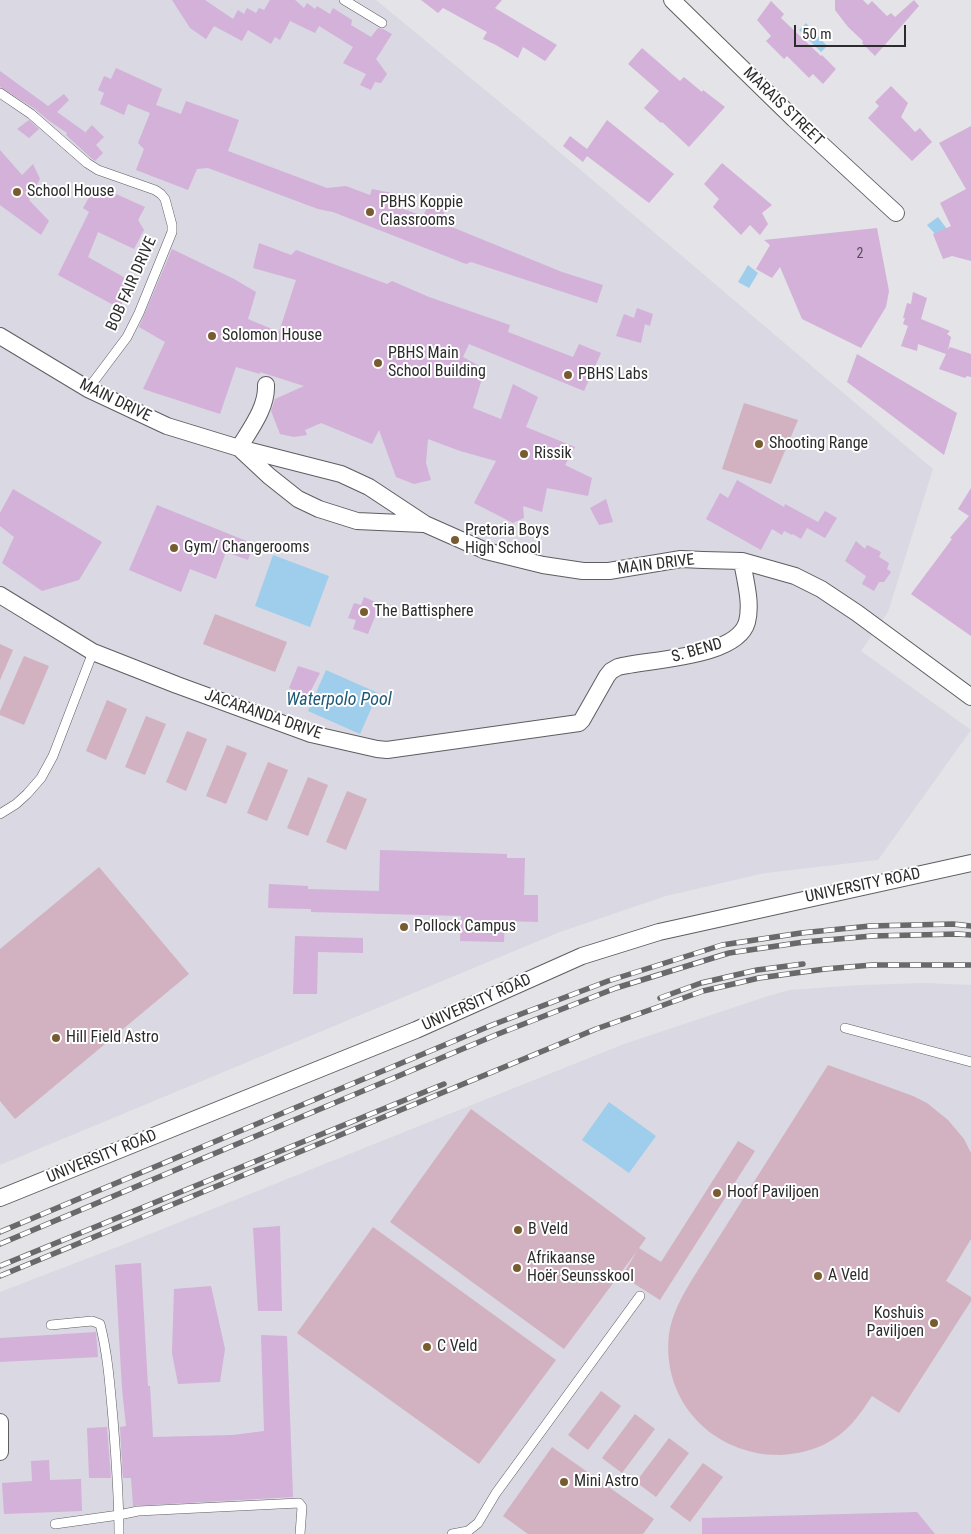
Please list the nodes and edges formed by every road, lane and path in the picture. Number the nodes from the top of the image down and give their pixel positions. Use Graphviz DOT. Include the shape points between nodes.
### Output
graph roads {
  1 [pos="344,0"];
  2 [pos="672,0"];
  3 [pos="382,23"];
  4 [pos="0,93"];
  5 [pos="896,213"];
  6 [pos="0,336"];
  7 [pos="266,385"];
  8 [pos="88,389"];
  9 [pos="239,448"];
  10 [pos="425,524"];
  11 [pos="742,561"];
  12 [pos="0,595"];
  13 [pos="93,652"];
  14 [pos="971,697"];
  15 [pos="594,700"];
  16 [pos="0,814"];
  17 [pos="971,863"];
  18 [pos="845,1028"];
  19 [pos="971,1062"];
  20 [pos="0,1198"];
  21 [pos="640,1296"];
  22 [pos="51,1325"];
  23 [pos="0,1422"];
  24 [pos="0,1452"];
  25 [pos="119,1516"];
  26 [pos="54,1524"];
  27 [pos="470,1532"];
  28 [pos="119,1534"];
  29 [pos="300,1534"];
  30 [pos="452,1534"];
  1 -- 3 [label="lane"];
  2 -- 5 [label="street, MARAIS STREET"];
  4 -- 8 [label="lane, BOB FAIR DRIVE" via="31,114 87,163 155,190 165,199 172,232 127,337"];
  6 -- 8 [label="street, MAIN DRIVE"];
  7 -- 9 [label="street" via="263,406"];
  8 -- 9 [label="street, MAIN DRIVE" via="167,426"];
  9 -- 10 [label="street, MAIN DRIVE" via="341,474 370,487"];
  9 -- 10 [label="street, MAIN DRIVE" via="298,499 319,509 357,521"];
  10 -- 11 [label="street, MAIN DRIVE" via="486,551 543,566 583,571 609,571 681,559"];
  11 -- 14 [label="street, MAIN DRIVE" via="795,576 821,589"];
  11 -- 15 [label="street, S. BEND" via="749,609 747,622 739,636 722,646 678,658 618,667 607,676"];
  12 -- 13 [label="street, JACARANDA DRIVE"];
  13 -- 15 [label="street, JACARANDA DRIVE" via="311,734 383,750 575,725 582,720"];
  13 -- 16 [label="lane" via="53,756 41,778 16,804"];
  17 -- 20 [label="street, UNIVERSITY ROAD" via="668,930 582,956 416,1030"];
  18 -- 19 [label="lane"];
  21 -- 27 [label="lane"];
  22 -- 25 [label="lane" via="92,1320 100,1324 111,1401"];
  23 -- 24 [label="street"];
  25 -- 26 [label="lane"];
  25 -- 28 [label="lane"];
  25 -- 29 [label="lane" via="138,1512 299,1502 302,1507"];
  27 -- 30 [label="lane"];
}
